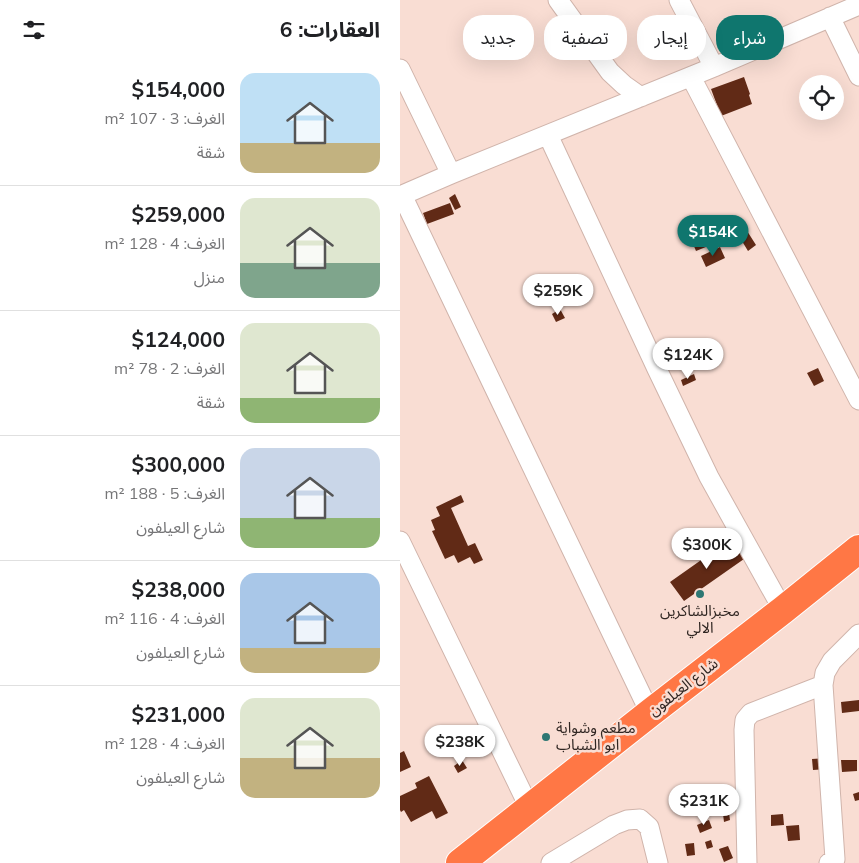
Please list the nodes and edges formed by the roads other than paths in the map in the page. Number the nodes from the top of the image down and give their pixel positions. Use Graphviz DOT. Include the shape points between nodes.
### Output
graph roads {
  1 [pos="558,0"];
  2 [pos="679,0"];
  3 [pos="859,5"];
  4 [pos="830,17"];
  5 [pos="714,67"];
  6 [pos="400,69"];
  7 [pos="859,76"];
  8 [pos="691,77"];
  9 [pos="641,97"];
  10 [pos="548,135"];
  11 [pos="451,174"];
  12 [pos="401,195"];
  13 [pos="859,400"];
  14 [pos="400,541"];
  15 [pos="859,548"];
  16 [pos="783,610"];
  17 [pos="859,634"];
  18 [pos="823,685"];
  19 [pos="650,713"];
  20 [pos="530,809"];
  21 [pos="834,862"];
  22 [pos="460,863"];
  23 [pos="551,863"];
  24 [pos="658,863"];
  25 [pos="747,863"];
  1 -- 9 [label="street" via="610,72"];
  2 -- 5 [label="street"];
  3 -- 4 [label="street"];
  4 -- 5 [label="street"];
  4 -- 7 [label="street"];
  5 -- 8 [label="street"];
  6 -- 11 [label="street"];
  8 -- 9 [label="street"];
  8 -- 13 [label="street"];
  9 -- 10 [label="street"];
  10 -- 11 [label="street"];
  10 -- 16 [label="street" via="705,469"];
  11 -- 12 [label="street"];
  12 -- 19 [label="street"];
  14 -- 20 [label="street"];
  15 -- 16 [label="highway, شارع العيلفون"];
  16 -- 19 [label="highway, شارع العيلفون"];
  17 -- 18 [label="street" via="832,661"];
  18 -- 21 [label="street"];
  18 -- 25 [label="street" via="752,713 745,720"];
  19 -- 20 [label="highway, شارع العيلفون"];
  20 -- 22 [label="highway, شارع العيلفون"];
  23 -- 24 [label="street" via="614,825 640,819 649,826"];
}
